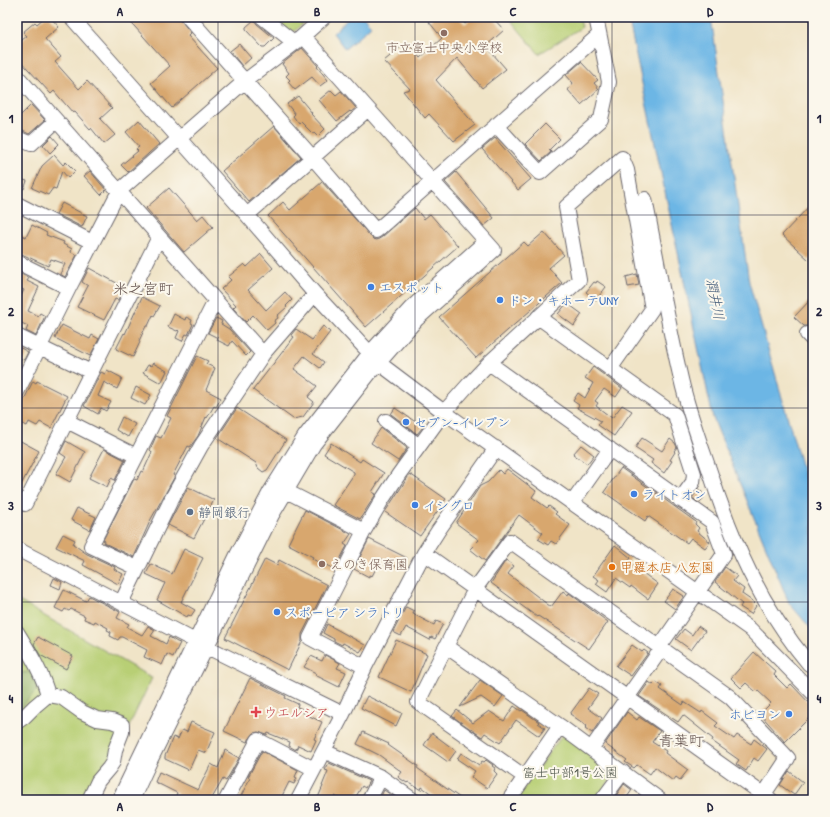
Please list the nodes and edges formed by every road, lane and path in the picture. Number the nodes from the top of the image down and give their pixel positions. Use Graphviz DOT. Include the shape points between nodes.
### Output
graph roads {
  1 [pos="71,17"];
  2 [pos="188,17"];
  3 [pos="262,17"];
  4 [pos="324,17"];
  5 [pos="596,17"];
  6 [pos="599,35"];
  7 [pos="299,39"];
  8 [pos="17,76"];
  9 [pos="245,81"];
  10 [pos="368,109"];
  11 [pos="56,121"];
  12 [pos="496,125"];
  13 [pos="17,138"];
  14 [pos="179,138"];
  15 [pos="313,158"];
  16 [pos="433,181"];
  17 [pos="119,191"];
  18 [pos="644,198"];
  19 [pos="17,204"];
  20 [pos="247,215"];
  21 [pos="159,237"];
  22 [pos="92,242"];
  23 [pos="17,262"];
  24 [pos="68,288"];
  25 [pos="315,294"];
  26 [pos="214,301"];
  27 [pos="538,317"];
  28 [pos="17,336"];
  29 [pos="40,347"];
  30 [pos="263,354"];
  31 [pos="374,358"];
  32 [pos="488,363"];
  33 [pos="610,368"];
  34 [pos="91,372"];
  35 [pos="17,392"];
  36 [pos="444,412"];
  37 [pos="67,421"];
  38 [pos="386,421"];
  39 [pos="419,446"];
  40 [pos="496,448"];
  41 [pos="610,449"];
  42 [pos="136,456"];
  43 [pos="286,491"];
  44 [pos="17,500"];
  45 [pos="680,500"];
  46 [pos="572,503"];
  47 [pos="364,531"];
  48 [pos="17,549"];
  49 [pos="424,553"];
  50 [pos="137,568"];
  51 [pos="475,590"];
  52 [pos="699,592"];
  53 [pos="121,602"];
  54 [pos="17,632"];
  55 [pos="201,644"];
  56 [pos="447,647"];
  57 [pos="661,647"];
  58 [pos="809,664"];
  59 [pos="365,667"];
  60 [pos="813,693"];
  61 [pos="48,695"];
  62 [pos="628,697"];
  63 [pos="343,714"];
  64 [pos="17,722"];
  65 [pos="560,726"];
  66 [pos="591,749"];
  67 [pos="324,751"];
  68 [pos="314,769"];
  69 [pos="623,772"];
  70 [pos="380,777"];
  71 [pos="525,777"];
  72 [pos="765,798"];
  73 [pos="89,800"];
  74 [pos="119,800"];
  75 [pos="132,800"];
  76 [pos="226,800"];
  77 [pos="298,800"];
  78 [pos="369,800"];
  79 [pos="413,800"];
  80 [pos="509,800"];
  81 [pos="602,800"];
  82 [pos="660,800"];
  1 -- 14 [label="street"];
  2 -- 9 [label="street"];
  3 -- 7 [label="street"];
  4 -- 7 [label="street"];
  5 -- 6 [label="street"];
  6 -- 12 [label="street"];
  6 -- 12 [label="street" via="609,82 601,119 540,173"];
  7 -- 9 [label="street"];
  7 -- 10 [label="street"];
  8 -- 11 [label="street"];
  9 -- 14 [label="street"];
  9 -- 15 [label="street"];
  10 -- 15 [label="street"];
  10 -- 16 [label="street"];
  11 -- 13 [label="street" via="31,144"];
  11 -- 17 [label="street"];
  12 -- 16 [label="street"];
  14 -- 17 [label="street"];
  14 -- 20 [label="street"];
  15 -- 16 [label="street" via="376,231"];
  15 -- 20 [label="street"];
  16 -- 31 [label="street" via="490,245 411,308"];
  17 -- 21 [label="street"];
  17 -- 22 [label="street"];
  18 -- 58 [label="street" via="681,380 723,514 748,571 770,611"];
  19 -- 22 [label="street"];
  20 -- 25 [label="street"];
  21 -- 26 [label="street"];
  21 -- 34 [label="street"];
  22 -- 24 [label="street"];
  23 -- 24 [label="street"];
  24 -- 29 [label="street"];
  25 -- 30 [label="street"];
  25 -- 31 [label="street"];
  26 -- 30 [label="street"];
  26 -- 42 [label="street"];
  27 -- 32 [label="street"];
  27 -- 33 [label="street"];
  27 -- 33 [label="street" via="580,280 566,207 622,158 652,309"];
  28 -- 29 [label="street"];
  29 -- 34 [label="street"];
  29 -- 35 [label="street"];
  30 -- 50 [label="street" via="201,446"];
  31 -- 36 [label="street"];
  31 -- 43 [label="street" via="369,374 314,444"];
  31 -- 55 [label="street" via="305,436 278,480 237,555"];
  32 -- 36 [label="street"];
  32 -- 41 [label="street"];
  33 -- 45 [label="street" via="675,415 694,474 693,482"];
  34 -- 37 [label="street"];
  36 -- 39 [label="street"];
  36 -- 40 [label="street"];
  37 -- 42 [label="street"];
  37 -- 44 [label="street" via="25,504"];
  38 -- 39 [label="street"];
  39 -- 47 [label="street" via="386,493"];
  40 -- 46 [label="street"];
  40 -- 49 [label="street"];
  41 -- 45 [label="street"];
  41 -- 46 [label="street"];
  42 -- 50 [label="street" via="91,546"];
  43 -- 47 [label="street"];
  43 -- 55 [label="street"];
  45 -- 52 [label="street" via="712,522 724,554"];
  46 -- 52 [label="street"];
  47 -- 59 [label="street" via="310,638"];
  48 -- 53 [label="street"];
  49 -- 51 [label="street"];
  49 -- 59 [label="street"];
  50 -- 53 [label="street"];
  51 -- 56 [label="street"];
  51 -- 57 [label="street" via="510,541"];
  51 -- 62 [label="street"];
  52 -- 57 [label="street"];
  52 -- 60 [label="street" via="750,629"];
  53 -- 55 [label="street"];
  54 -- 61 [label="street" via="44,681"];
  55 -- 63 [label="street"];
  55 -- 74 [label="street"];
  55 -- 75 [label="street"];
  56 -- 65 [label="street"];
  56 -- 71 [label="street" via="418,702"];
  57 -- 62 [label="street"];
  57 -- 72 [label="street" via="730,697 788,758"];
  59 -- 63 [label="street"];
  61 -- 64 [label="street"];
  61 -- 73 [label="street" via="61,697 97,719 122,725 113,762 98,781"];
  62 -- 66 [label="street"];
  62 -- 72 [label="street"];
  63 -- 67 [label="street"];
  65 -- 66 [label="street"];
  65 -- 71 [label="street"];
  66 -- 69 [label="street"];
  67 -- 68 [label="street"];
  67 -- 70 [label="street"];
  68 -- 76 [label="street" via="258,740"];
  68 -- 77 [label="street"];
  69 -- 81 [label="street"];
  69 -- 82 [label="street"];
  70 -- 78 [label="street"];
  70 -- 79 [label="street"];
  71 -- 80 [label="street"];
}
